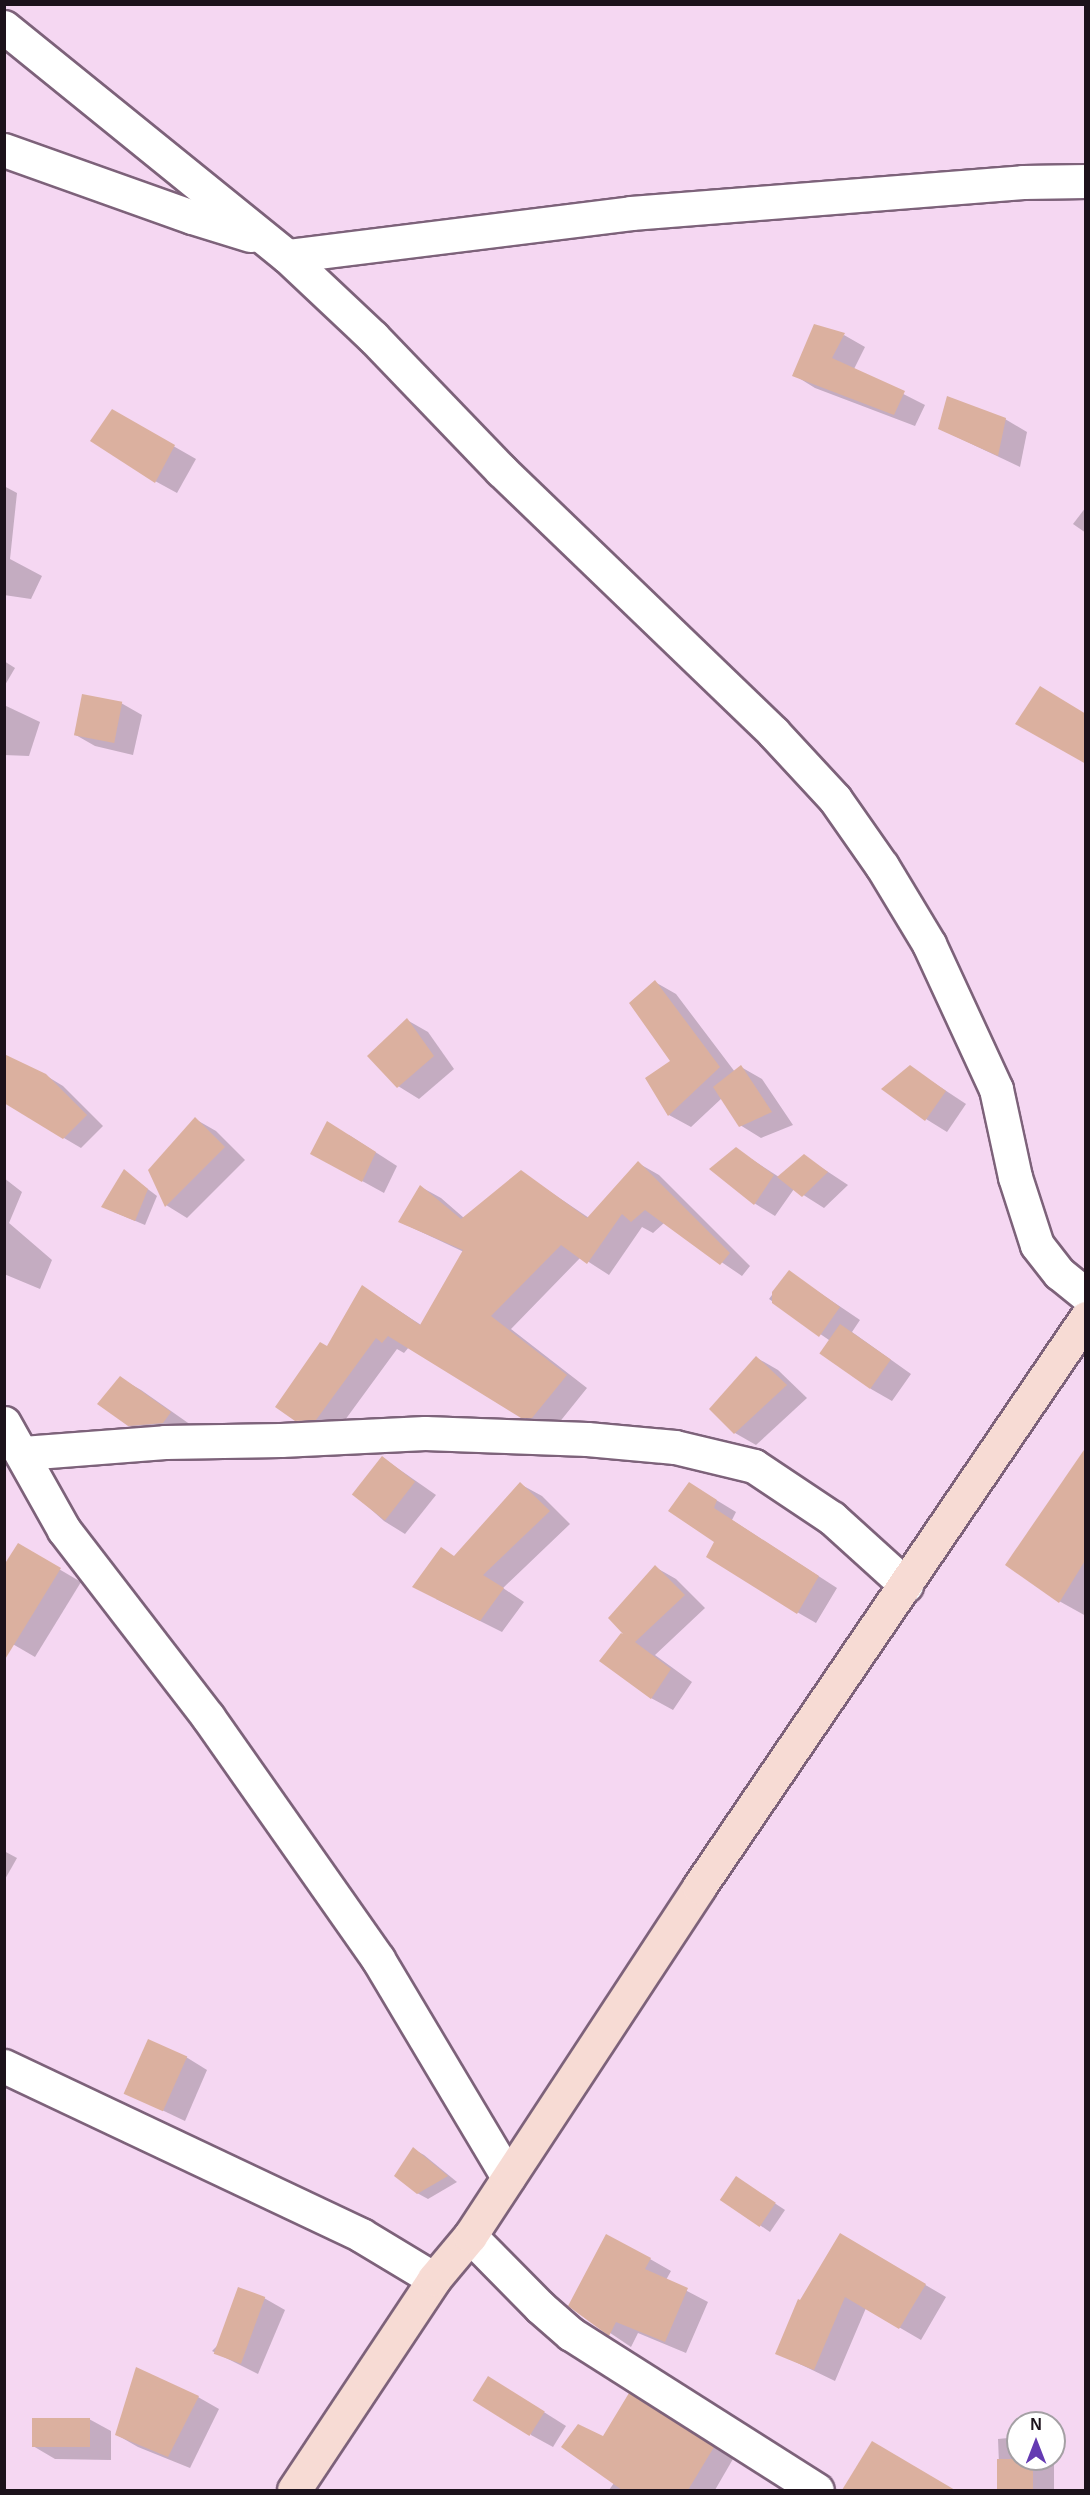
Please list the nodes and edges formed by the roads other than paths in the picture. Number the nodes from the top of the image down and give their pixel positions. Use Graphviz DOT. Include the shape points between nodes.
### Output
graph roads {
  1 [pos="4,27"];
  2 [pos="4,150"];
  3 [pos="1086,182"];
  4 [pos="275,247"];
  5 [pos="1086,1295"];
  6 [pos="1086,1318"];
  7 [pos="4,1423"];
  8 [pos="23,1453"];
  9 [pos="906,1585"];
  10 [pos="4,2066"];
  11 [pos="508,2177"];
  12 [pos="470,2236"];
  13 [pos="434,2279"];
  14 [pos="294,2490"];
  15 [pos="817,2490"];
  1 -- 4 [label="street"];
  2 -- 4 [label="street"];
  3 -- 4 [label="street" via="1023,182 631,213"];
  4 -- 5 [label="street" via="373,337 501,470 773,732 835,799 929,944 996,1089 1015,1177 1037,1245 1059,1273"];
  6 -- 9 [label="main road"];
  7 -- 8 [label="street"];
  8 -- 9 [label="street" via="165,1442 425,1433 587,1439 675,1447 753,1466 832,1518"];
  8 -- 11 [label="street" via="64,1530 208,1717 378,1959"];
  9 -- 11 [label="main road" via="699,1887"];
  10 -- 13 [label="street" via="361,2235"];
  11 -- 12 [label="main road"];
  12 -- 13 [label="main road"];
  12 -- 15 [label="street" via="571,2334"];
  13 -- 14 [label="main road"];
}
